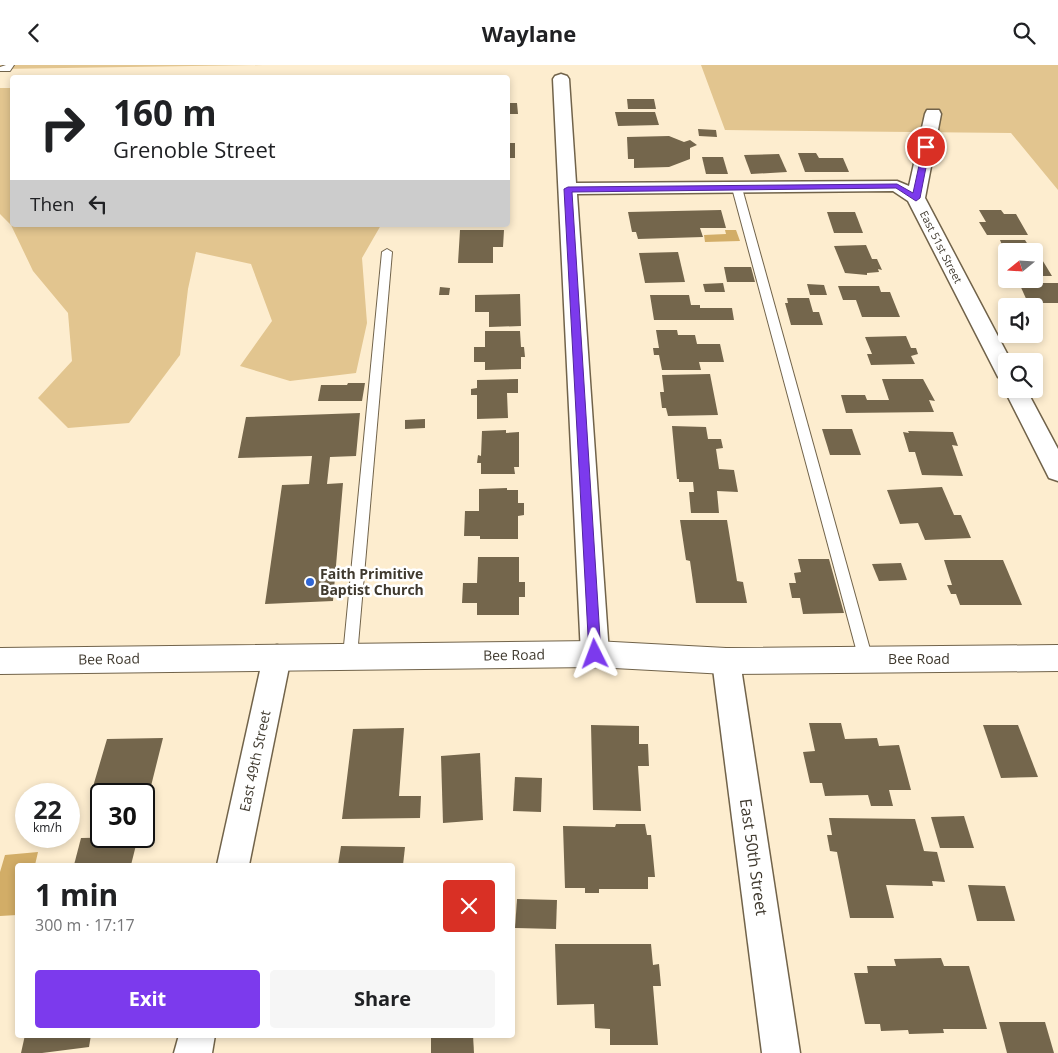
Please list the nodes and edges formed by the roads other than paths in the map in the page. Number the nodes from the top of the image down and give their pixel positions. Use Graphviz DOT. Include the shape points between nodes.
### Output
graph roads {
  1 [pos="10,65"];
  2 [pos="0,69"];
  3 [pos="561,79"];
  4 [pos="934,114"];
  5 [pos="737,187"];
  6 [pos="568,189"];
  7 [pos="916,198"];
  8 [pos="387,252"];
  9 [pos="998,357"];
  10 [pos="1020,398"];
  11 [pos="1058,471"];
  12 [pos="595,654"];
  13 [pos="350,656"];
  14 [pos="277,657"];
  15 [pos="1058,658"];
  16 [pos="866,660"];
  17 [pos="0,661"];
  18 [pos="726,661"];
  19 [pos="233,863"];
  20 [pos="196,1038"];
  21 [pos="193,1053"];
  22 [pos="781,1053"];
  1 -- 2 [label="lane" via="7,69"];
  3 -- 6 [label="street"];
  4 -- 7 [label="street, East 51st Street"];
  5 -- 6 [label="street"];
  5 -- 7 [label="street" via="897,186"];
  5 -- 16 [label="lane"];
  6 -- 12 [label="street"];
  7 -- 9 [label="street, East 51st Street"];
  8 -- 13 [label="lane"];
  10 -- 11 [label="street"];
  12 -- 13 [label="main road, Bee Road"];
  12 -- 18 [label="main road, Bee Road"];
  13 -- 14 [label="main road, Bee Road"];
  14 -- 17 [label="main road, Bee Road"];
  14 -- 19 [label="street, East 49th Street"];
  15 -- 16 [label="main road, Bee Road"];
  16 -- 18 [label="main road, Bee Road"];
  18 -- 22 [label="street, East 50th Street"];
  20 -- 21 [label="street"];
}
